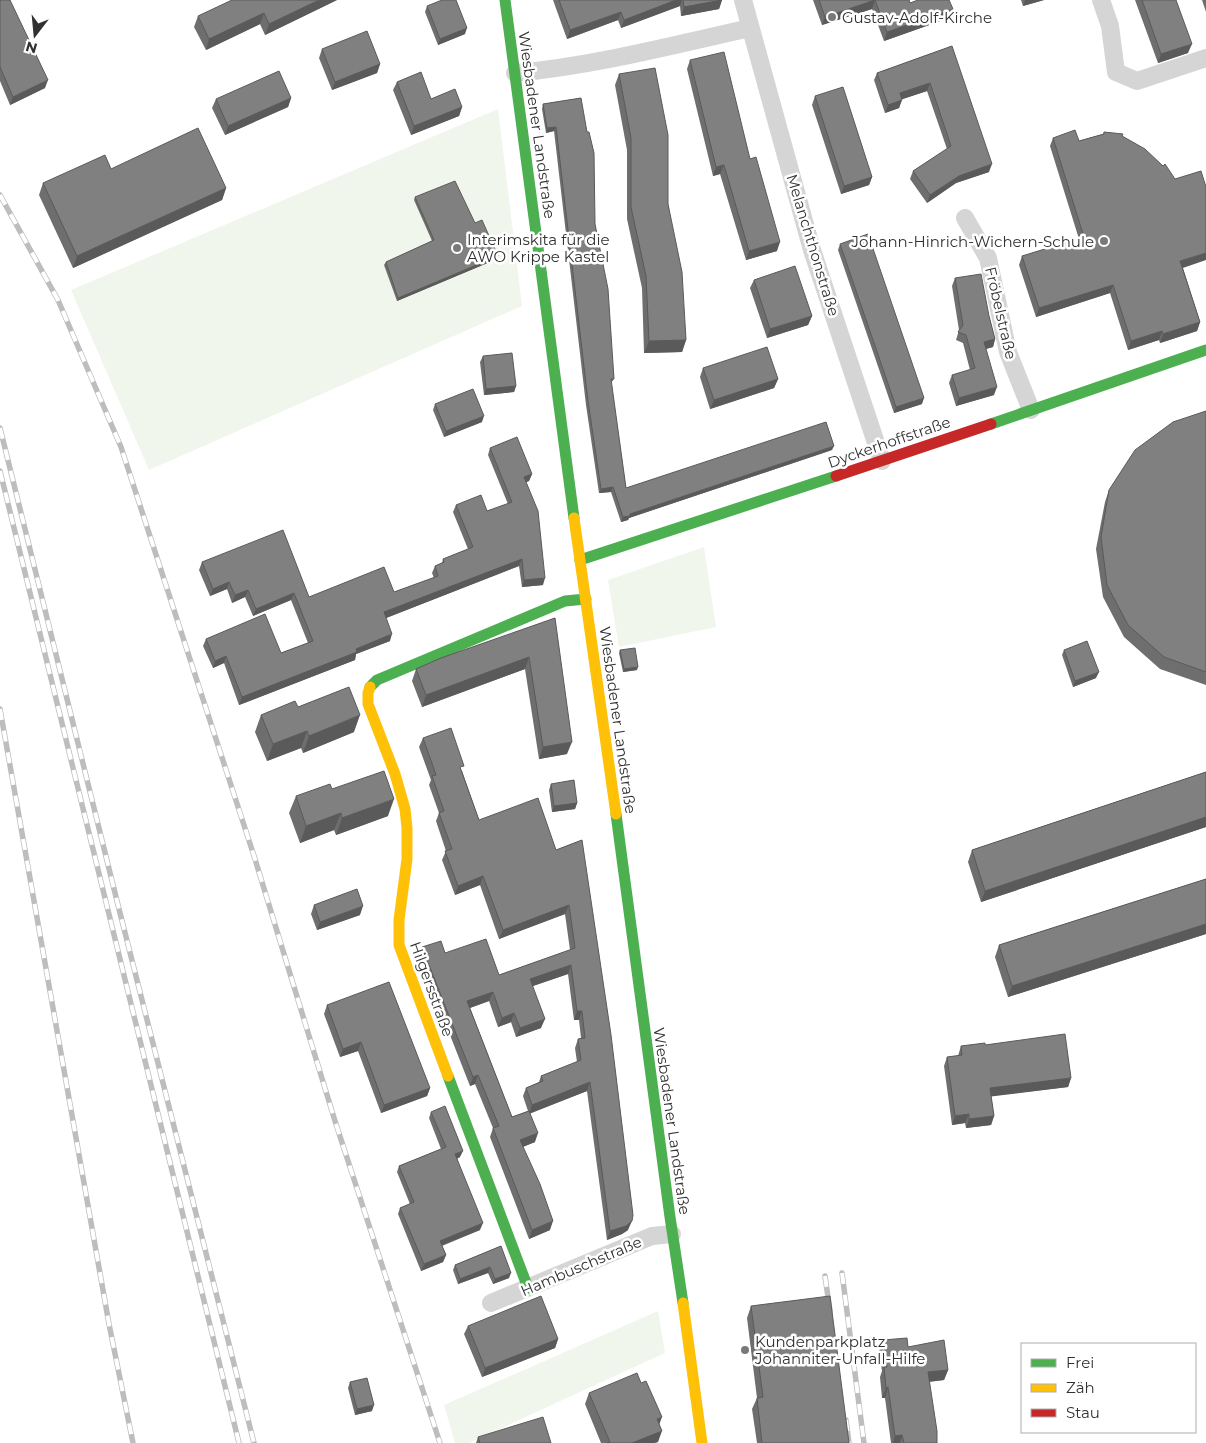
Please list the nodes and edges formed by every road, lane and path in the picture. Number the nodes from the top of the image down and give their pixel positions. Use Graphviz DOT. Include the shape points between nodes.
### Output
graph roads {
  1 [pos="505,0"];
  2 [pos="743,0"];
  3 [pos="1101,0"];
  4 [pos="750,28"];
  5 [pos="1206,58"];
  6 [pos="515,73"];
  7 [pos="965,218"];
  8 [pos="1206,350"];
  9 [pos="1031,410"];
  10 [pos="882,461"];
  11 [pos="580,560"];
  12 [pos="586,598"];
  13 [pos="672,1234"];
  14 [pos="528,1288"];
  15 [pos="492,1303"];
  16 [pos="702,1443"];
  1 -- 6 [label="street, Wiesbadener Landstraße"];
  2 -- 4 [label="street, Melanchthonstraße"];
  3 -- 5 [label="street" via="1110,26 1116,72 1137,81"];
  4 -- 6 [label="street" via="625,55"];
  4 -- 10 [label="street, Melanchthonstraße" via="812,250"];
  6 -- 11 [label="street, Wiesbadener Landstraße"];
  7 -- 9 [label="street, Fröbelstraße" via="988,258 1008,352"];
  8 -- 9 [label="street, Dyckerhoffstraße"];
  9 -- 10 [label="street, Dyckerhoffstraße"];
  10 -- 11 [label="street, Dyckerhoffstraße"];
  11 -- 12 [label="street, Wiesbadener Landstraße"];
  12 -- 13 [label="street, Wiesbadener Landstraße"];
  12 -- 14 [label="street, Hilgersstraße" via="564,601 377,680 367,692 368,704 395,775 408,831 399,945"];
  13 -- 14 [label="street, Hambuschstraße" via="652,1236"];
  13 -- 16 [label="street, Wiesbadener Landstraße"];
  14 -- 15 [label="street, Hambuschstraße"];
}
